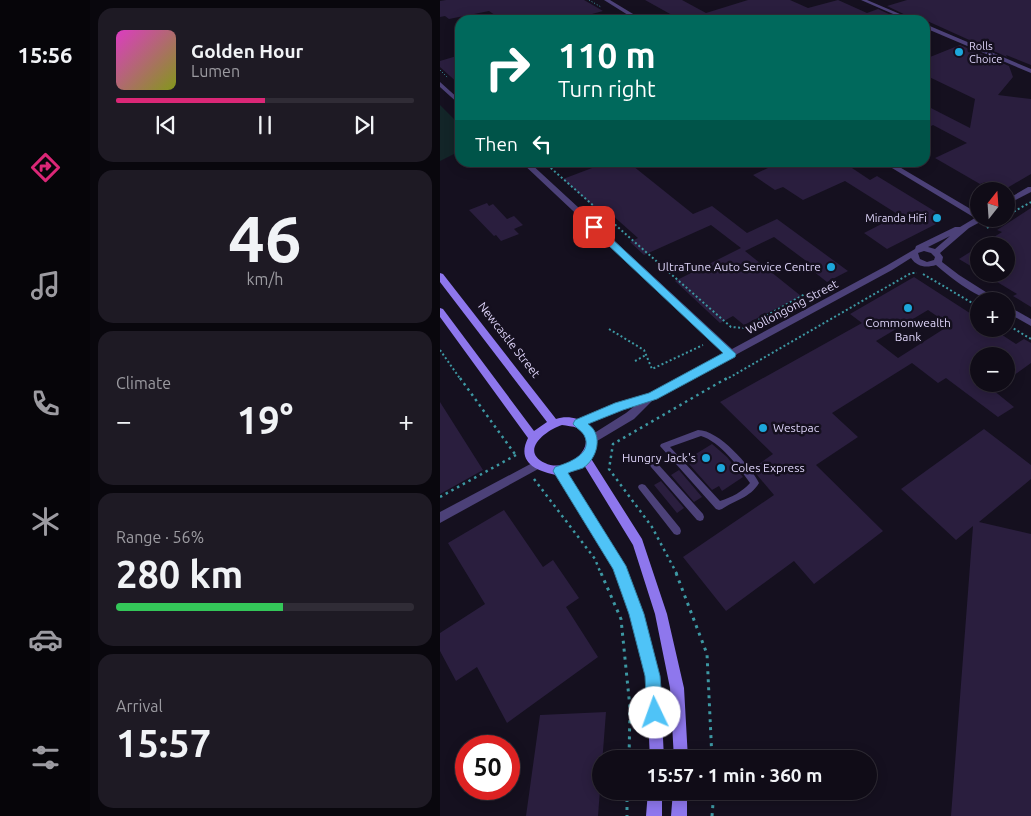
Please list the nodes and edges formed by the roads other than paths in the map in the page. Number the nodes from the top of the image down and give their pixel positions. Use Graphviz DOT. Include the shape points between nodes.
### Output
graph roads {
  1 [pos="606,0"];
  2 [pos="863,0"];
  3 [pos="632,15"];
  4 [pos="899,15"];
  5 [pos="930,28"];
  6 [pos="1031,71"];
  7 [pos="440,84"];
  8 [pos="455,98"];
  9 [pos="529,167"];
  10 [pos="894,167"];
  11 [pos="1031,189"];
  12 [pos="1015,198"];
  13 [pos="970,213"];
  14 [pos="970,224"];
  15 [pos="966,226"];
  16 [pos="915,251"];
  17 [pos="936,252"];
  18 [pos="918,262"];
  19 [pos="933,263"];
  20 [pos="890,268"];
  21 [pos="440,276"];
  22 [pos="981,292"];
  23 [pos="440,310"];
  24 [pos="1015,313"];
  25 [pos="1031,323"];
  26 [pos="731,354"];
  27 [pos="653,396"];
  28 [pos="554,423"];
  29 [pos="579,424"];
  30 [pos="533,438"];
  31 [pos="592,440"];
  32 [pos="585,458"];
  33 [pos="654,465"];
  34 [pos="531,467"];
  35 [pos="560,471"];
  36 [pos="642,487"];
  37 [pos="720,505"];
  38 [pos="440,518"];
  39 [pos="700,518"];
  40 [pos="677,531"];
  41 [pos="657,750"];
  42 [pos="680,750"];
  43 [pos="655,800"];
  44 [pos="680,800"];
  45 [pos="654,816"];
  46 [pos="679,816"];
  1 -- 3 [label="street"];
  2 -- 4 [label="street"];
  5 -- 6 [label="street"];
  7 -- 8 [label="street"];
  9 -- 26 [label="street"];
  10 -- 13 [label="street"];
  11 -- 12 [label="street"];
  14 -- 15 [label="street, Wollongong Street"];
  15 -- 16 [label="street, Wollongong Street"];
  15 -- 17 [label="street, Wollongong Street"];
  16 -- 17 [label="street" via="928,249"];
  16 -- 18 [label="street" via="914,258"];
  16 -- 20 [label="street, Wollongong Street"];
  17 -- 19 [label="street" via="939,257"];
  18 -- 19 [label="street"];
  18 -- 20 [label="street, Wollongong Street"];
  19 -- 22 [label="street"];
  20 -- 26 [label="street, Wollongong Street"];
  21 -- 28 [label="main road, Newcastle Street"];
  23 -- 30 [label="main road"];
  24 -- 25 [label="street"];
  26 -- 27 [label="street, Wollongong Street"];
  27 -- 29 [label="street, Wollongong Street" via="619,406"];
  27 -- 31 [label="street, Wollongong Street" via="630,416"];
  28 -- 29 [label="main road" via="571,421"];
  28 -- 30 [label="main road" via="541,428"];
  29 -- 31 [label="main road" via="588,430"];
  30 -- 34 [label="main road" via="529,447"];
  31 -- 32 [label="main road"];
  32 -- 35 [label="main road"];
  32 -- 42 [label="main road" via="638,543 661,614 677,688"];
  33 -- 39 [label="lane"];
  34 -- 35 [label="main road"];
  34 -- 38 [label="street"];
  35 -- 41 [label="main road" via="619,566 636,614 653,676"];
  36 -- 40 [label="lane"];
  37 -- 37 [label="lane" via="734,500 755,483 716,439 706,434 695,434 664,446"];
  43 -- 45 [label="main road"];
  44 -- 46 [label="main road"];
}
